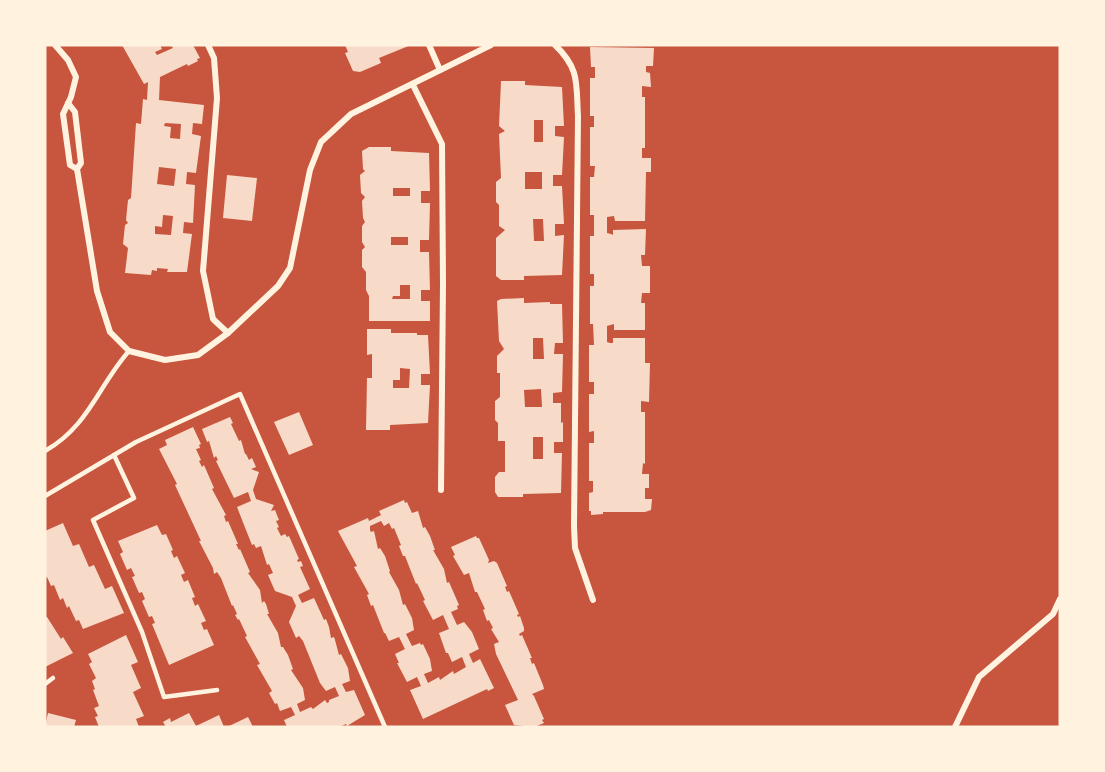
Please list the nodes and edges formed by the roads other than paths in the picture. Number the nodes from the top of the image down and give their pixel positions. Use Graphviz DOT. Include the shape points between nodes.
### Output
graph roads {
  1 [pos="55,45"];
  2 [pos="208,45"];
  3 [pos="429,45"];
  4 [pos="491,45"];
  5 [pos="555,45"];
  6 [pos="440,70"];
  7 [pos="413,85"];
  8 [pos="68,103"];
  9 [pos="77,170"];
  10 [pos="228,333"];
  11 [pos="129,351"];
  12 [pos="45,451"];
  13 [pos="114,455"];
  14 [pos="441,490"];
  15 [pos="45,496"];
  16 [pos="1060,599"];
  17 [pos="593,600"];
  18 [pos="54,678"];
  19 [pos="45,684"];
  20 [pos="217,690"];
  21 [pos="385,727"];
  22 [pos="954,727"];
  1 -- 8 [label="street" via="76,77"];
  2 -- 10 [label="street" via="214,58 217,98 203,271 213,319"];
  3 -- 6 [label="street"];
  4 -- 6 [label="street"];
  5 -- 17 [label="street" via="568,58 575,73 578,116 574,526 575,548"];
  6 -- 7 [label="street"];
  7 -- 10 [label="street" via="351,114 321,142 310,170 290,268 278,286"];
  7 -- 14 [label="street" via="442,144"];
  8 -- 9 [label="street" via="75,112 81,163"];
  8 -- 9 [label="street" via="63,114 70,165"];
  9 -- 11 [label="street" via="97,291 110,332"];
  10 -- 11 [label="street" via="198,355 165,360"];
  11 -- 12 [label="lane" via="75,428"];
  13 -- 15 [label="lane"];
  13 -- 20 [label="lane" via="134,498 93,520 142,632 164,697"];
  13 -- 21 [label="lane" via="240,394"];
  16 -- 22 [label="street" via="1053,614 979,677"];
  18 -- 19 [label="lane"];
}
